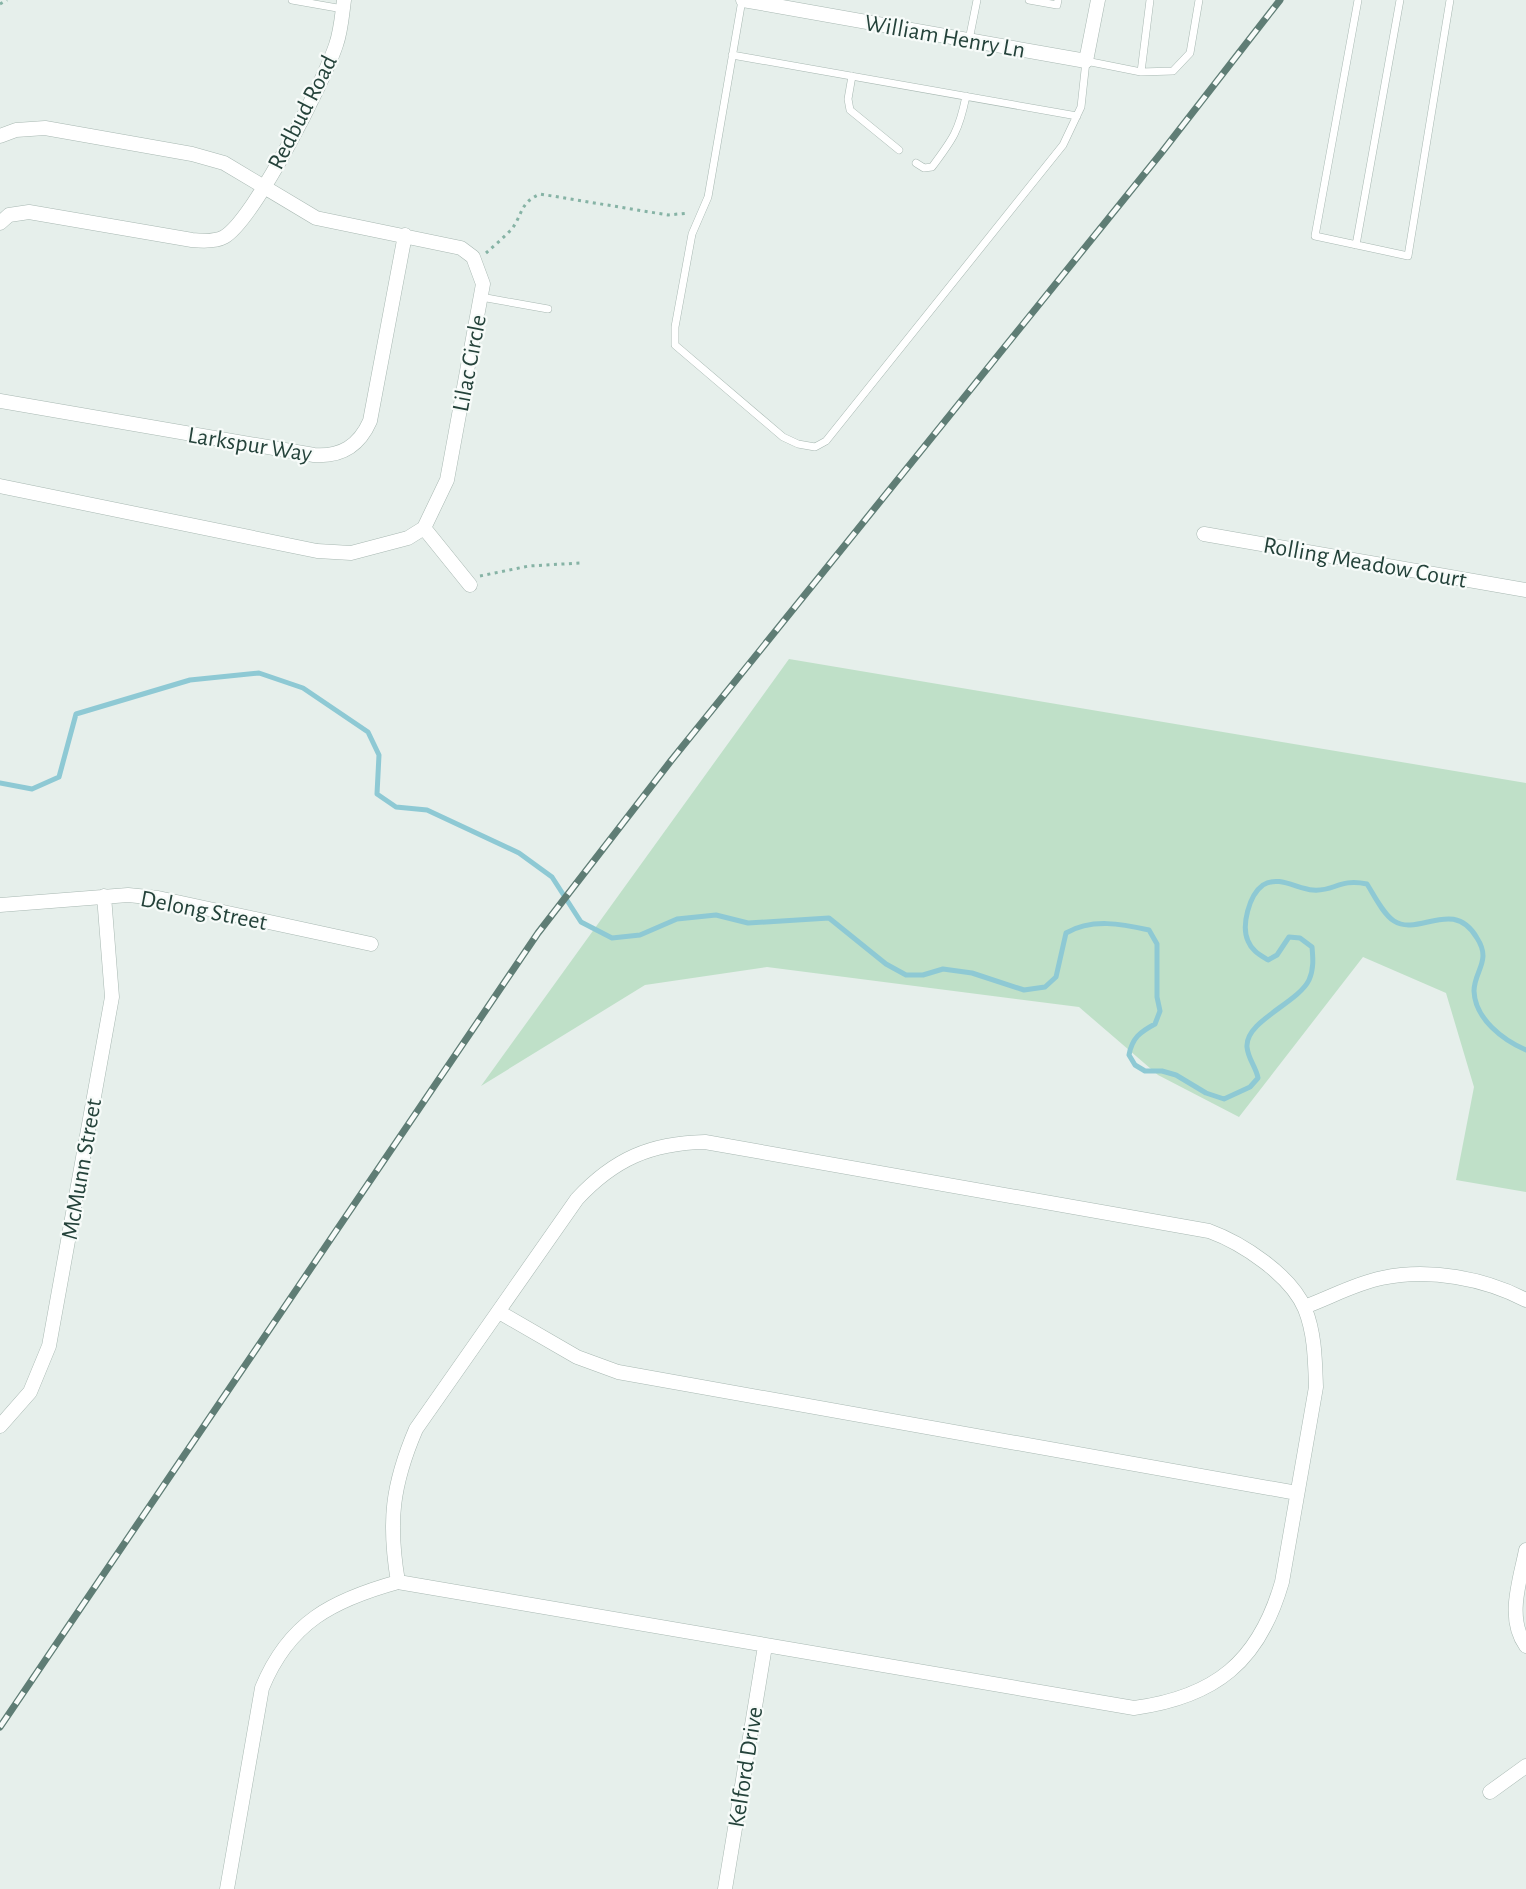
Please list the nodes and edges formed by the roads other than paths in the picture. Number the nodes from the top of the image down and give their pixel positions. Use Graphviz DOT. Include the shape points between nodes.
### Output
graph roads {
  1 [pos="292,0"];
  2 [pos="742,0"];
  3 [pos="977,0"];
  4 [pos="1029,0"];
  5 [pos="1058,0"];
  6 [pos="1098,0"];
  7 [pos="1150,0"];
  8 [pos="1199,0"];
  9 [pos="1358,0"];
  10 [pos="1400,0"];
  11 [pos="1450,0"];
  12 [pos="344,5"];
  13 [pos="969,40"];
  14 [pos="732,55"];
  15 [pos="1086,61"];
  16 [pos="1141,72"];
  17 [pos="852,76"];
  18 [pos="966,96"];
  19 [pos="1077,116"];
  20 [pos="0,136"];
  21 [pos="899,150"];
  22 [pos="916,163"];
  23 [pos="262,187"];
  24 [pos="0,222"];
  25 [pos="405,235"];
  26 [pos="1356,245"];
  27 [pos="481,297"];
  28 [pos="548,309"];
  29 [pos="0,401"];
  30 [pos="0,486"];
  31 [pos="424,528"];
  32 [pos="1204,534"];
  33 [pos="468,582"];
  34 [pos="1526,590"];
  35 [pos="104,896"];
  36 [pos="0,905"];
  37 [pos="371,945"];
  38 [pos="1526,1300"];
  39 [pos="1304,1307"];
  40 [pos="500,1312"];
  41 [pos="0,1426"];
  42 [pos="1297,1493"];
  43 [pos="1526,1550"];
  44 [pos="398,1582"];
  45 [pos="765,1646"];
  46 [pos="1526,1646"];
  47 [pos="1526,1766"];
  48 [pos="1490,1792"];
  49 [pos="227,1889"];
  50 [pos="725,1889"];
  1 -- 12 [label="lane"];
  2 -- 13 [label="street, William Henry Ln"];
  2 -- 14 [label="lane"];
  3 -- 13 [label="lane"];
  4 -- 5 [label="lane" via="1057,5"];
  6 -- 15 [label="street"];
  7 -- 16 [label="lane"];
  8 -- 16 [label="lane" via="1190,53 1181,66 1173,71"];
  9 -- 26 [label="lane" via="1315,236"];
  10 -- 26 [label="lane"];
  11 -- 26 [label="lane" via="1408,256"];
  12 -- 23 [label="street, Redbud Road" via="338,42 320,87"];
  13 -- 15 [label="street, William Henry Ln"];
  14 -- 17 [label="lane"];
  14 -- 19 [label="lane" via="708,197 692,234 675,345 783,437 798,444 815,447 826,441 1063,145"];
  15 -- 16 [label="lane"];
  15 -- 19 [label="lane"];
  17 -- 18 [label="lane"];
  17 -- 21 [label="lane" via="850,110"];
  18 -- 19 [label="lane"];
  18 -- 22 [label="lane" via="955,137 932,167"];
  20 -- 23 [label="street" via="16,130 45,128 192,154 224,163"];
  23 -- 24 [label="street" via="249,211 224,237 207,241 28,212 9,215"];
  23 -- 25 [label="street" via="316,218"];
  25 -- 27 [label="street, Lilac Circle" via="461,248 475,261 483,284"];
  25 -- 29 [label="street, Larkspur Way" via="369,421 364,435 341,453 314,455"];
  27 -- 28 [label="lane"];
  27 -- 31 [label="street, Lilac Circle" via="447,480"];
  30 -- 31 [label="street" via="351,554 408,538"];
  31 -- 33 [label="street"];
  32 -- 34 [label="street, Rolling Meadow Court"];
  35 -- 36 [label="street, Delong Street"];
  35 -- 37 [label="street, Delong Street" via="158,898"];
  35 -- 41 [label="street, McMunn Street" via="112,997 49,1346 30,1392"];
  38 -- 39 [label="street" via="1490,1284 1419,1274 1380,1278"];
  39 -- 40 [label="street" via="1259,1258 1231,1239 1209,1231 705,1142 674,1143 654,1149 623,1160 597,1177 577,1199"];
  39 -- 42 [label="street" via="1315,1357 1316,1388"];
  40 -- 42 [label="street" via="577,1357 618,1372"];
  40 -- 44 [label="street" via="416,1429 401,1463 392,1522"];
  42 -- 45 [label="street" via="1282,1582 1260,1638 1230,1672 1209,1687 1184,1697 1134,1708"];
  43 -- 46 [label="street" via="1515,1612 1516,1626"];
  44 -- 45 [label="street"];
  44 -- 49 [label="street" via="322,1611 287,1642 271,1666 262,1688"];
  45 -- 50 [label="street, Kelford Drive"];
  47 -- 48 [label="street"];
}
